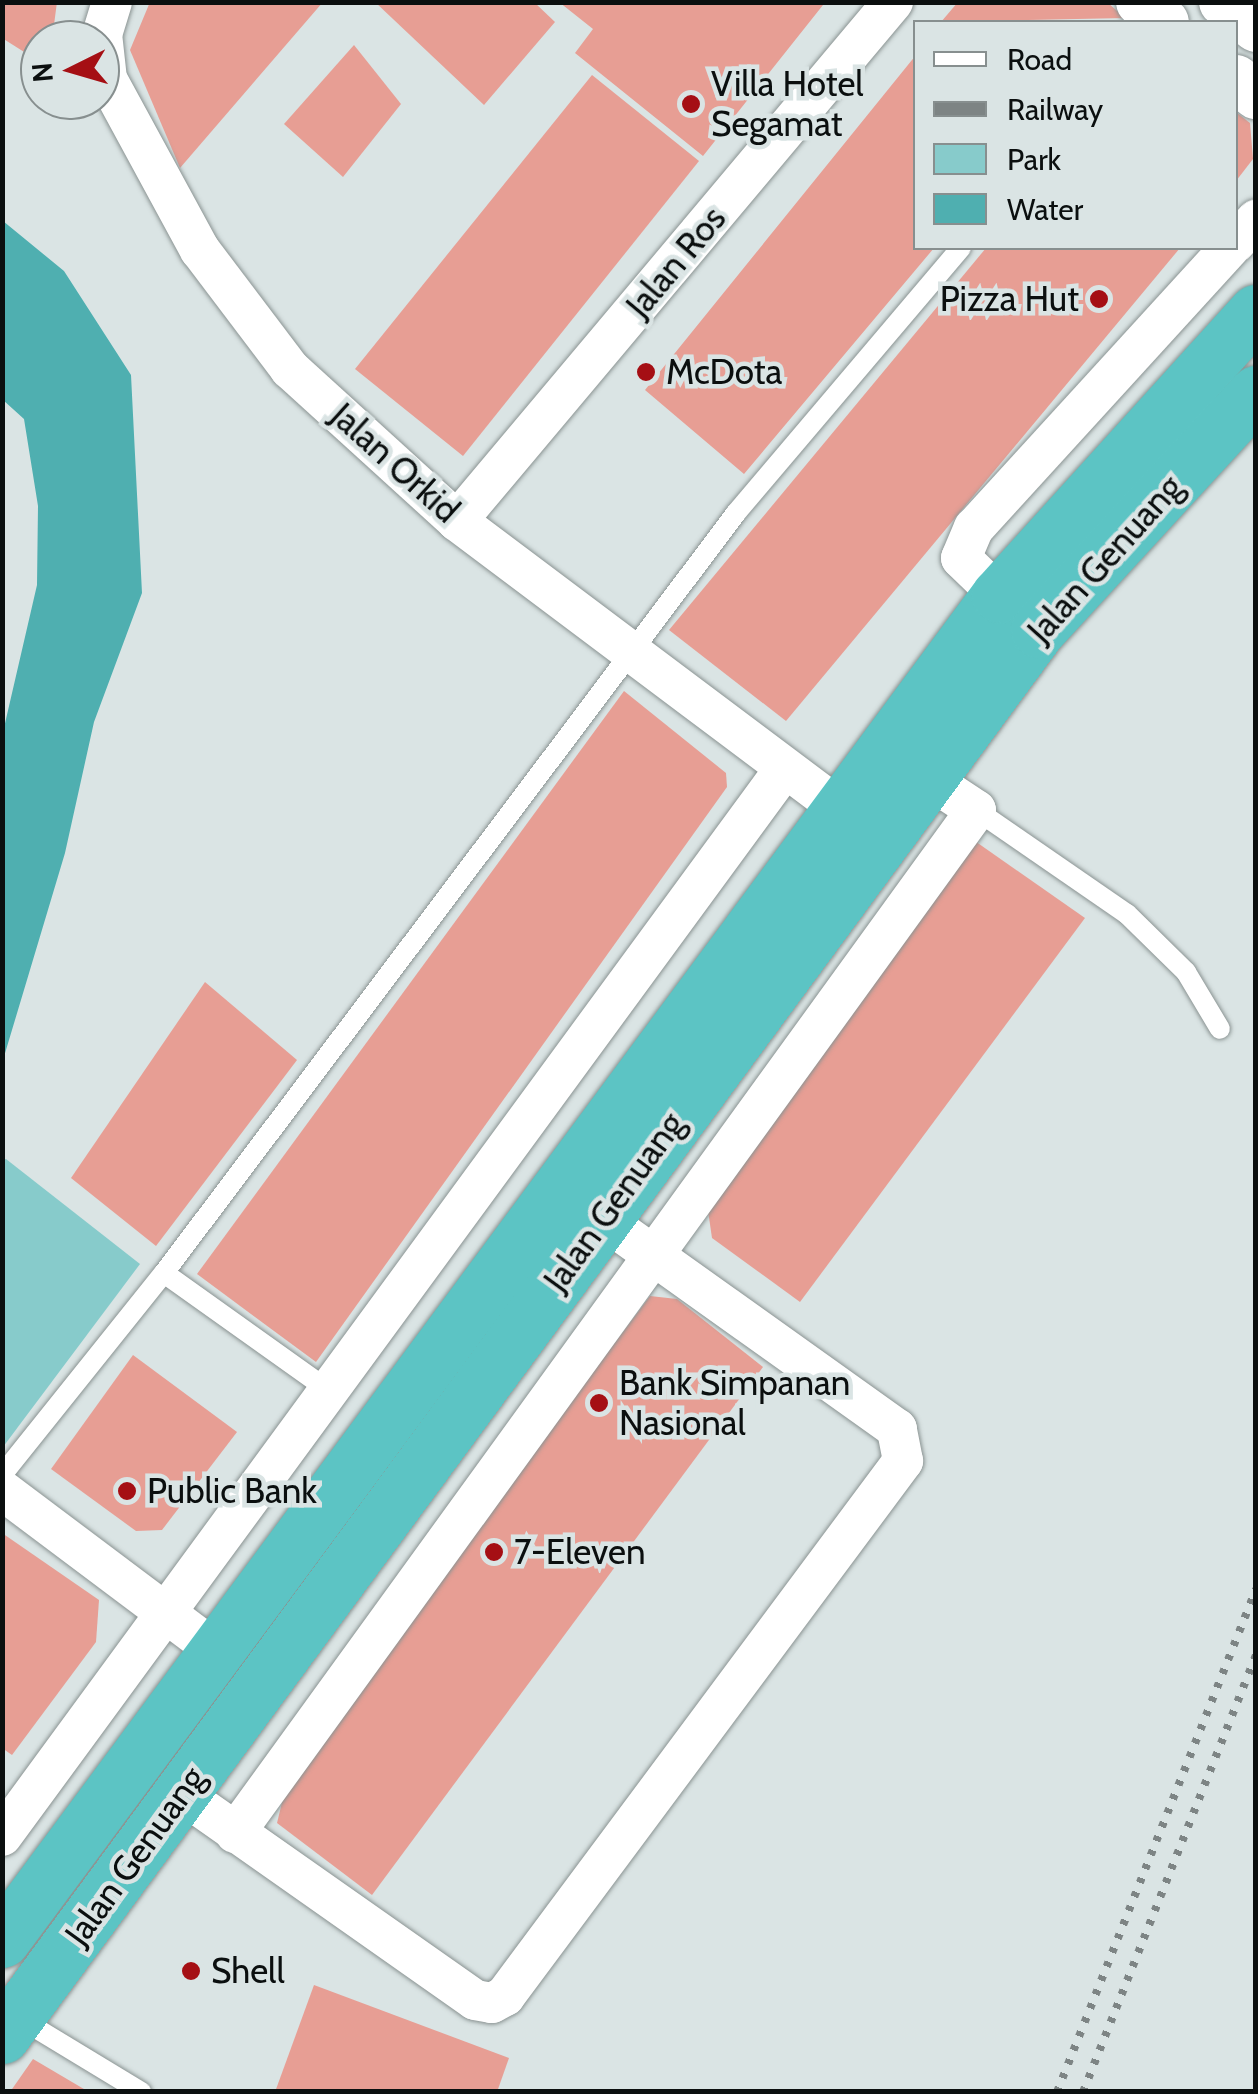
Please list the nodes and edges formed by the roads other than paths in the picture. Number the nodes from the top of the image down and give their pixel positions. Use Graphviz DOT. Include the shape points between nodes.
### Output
graph roads {
  1 [pos="112,2"];
  2 [pos="1223,2"];
  3 [pos="877,8"];
  4 [pos="1256,28"];
  5 [pos="1256,220"];
  6 [pos="1238,240"];
  7 [pos="959,250"];
  8 [pos="1228,250"];
  9 [pos="1256,312"];
  10 [pos="1256,393"];
  11 [pos="457,521"];
  12 [pos="998,596"];
  13 [pos="629,653"];
  14 [pos="785,768"];
  15 [pos="926,777"];
  16 [pos="839,808"];
  17 [pos="976,810"];
  18 [pos="1220,1029"];
  19 [pos="555,1186"];
  20 [pos="602,1218"];
  21 [pos="652,1252"];
  22 [pos="164,1273"];
  23 [pos="328,1390"];
  24 [pos="2,1475"];
  25 [pos="2,1490"];
  26 [pos="167,1612"];
  27 [pos="218,1652"];
  28 [pos="182,1794"];
  29 [pos="235,1833"];
  30 [pos="2,1836"];
  31 [pos="2,1940"];
  32 [pos="10,2026"];
  33 [pos="141,2092"];
  1 -- 11 [label="street, Jalan Orkid" via="102,34 108,78 200,250 290,368"];
  2 -- 4 [label="street"];
  3 -- 11 [label="street, Jalan Ros"];
  5 -- 6 [label="street"];
  7 -- 13 [label="lane" via="736,513"];
  8 -- 12 [label="street" via="974,528 961,558"];
  9 -- 12 [label="highway, Jalan Genuang"];
  10 -- 15 [label="highway, Jalan Genuang" via="1038,630"];
  11 -- 13 [label="street, Jalan Orkid"];
  12 -- 16 [label="highway, Jalan Genuang"];
  13 -- 14 [label="street, Jalan Orkid"];
  13 -- 22 [label="lane"];
  14 -- 16 [label="street, Jalan Orkid"];
  14 -- 23 [label="street"];
  15 -- 17 [label="street"];
  15 -- 20 [label="highway, Jalan Genuang"];
  16 -- 19 [label="highway, Jalan Genuang"];
  17 -- 18 [label="lane" via="1127,914 1186,972"];
  17 -- 21 [label="street"];
  19 -- 20 [label="street"];
  19 -- 27 [label="highway, Jalan Genuang"];
  20 -- 21 [label="street"];
  20 -- 28 [label="highway, Jalan Genuang"];
  21 -- 29 [label="street"];
  21 -- 29 [label="street" via="897,1429 903,1461 505,1996 492,2003 476,2000"];
  22 -- 23 [label="lane"];
  22 -- 24 [label="lane"];
  23 -- 26 [label="street"];
  25 -- 26 [label="street"];
  26 -- 27 [label="street"];
  26 -- 30 [label="street"];
  27 -- 31 [label="highway, Jalan Genuang"];
  28 -- 29 [label="street"];
  28 -- 32 [label="highway, Jalan Genuang"];
  32 -- 33 [label="lane"];
}
